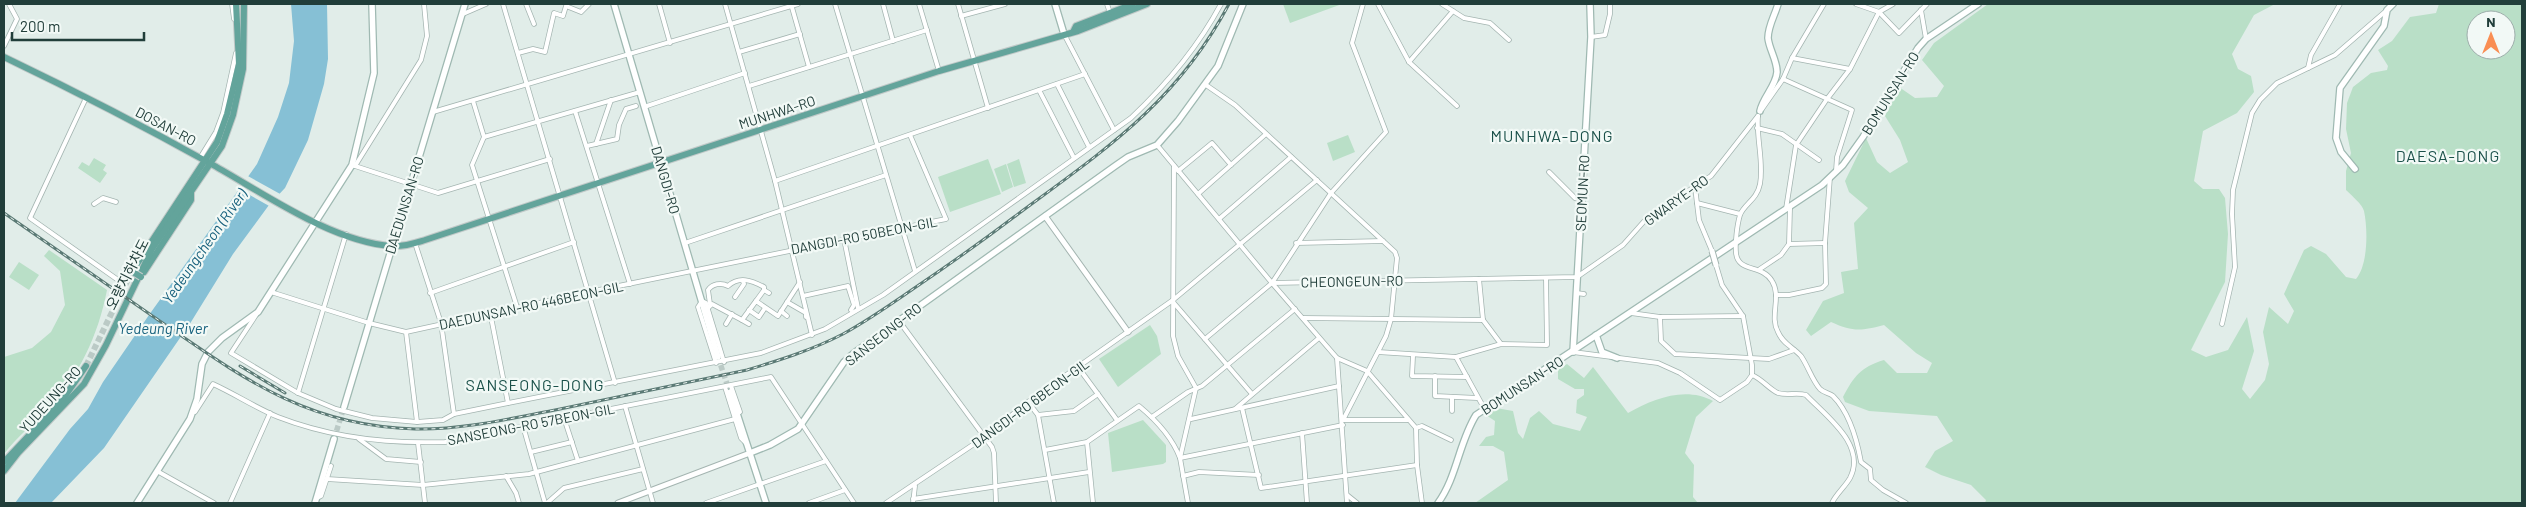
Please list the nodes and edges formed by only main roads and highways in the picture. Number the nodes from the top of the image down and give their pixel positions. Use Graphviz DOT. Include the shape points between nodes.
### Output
graph roads {
  1 [pos="236,4"];
  2 [pos="244,4"];
  3 [pos="372,4"];
  4 [pos="465,4"];
  5 [pos="614,4"];
  6 [pos="1055,4"];
  7 [pos="1131,4"];
  8 [pos="1147,4"];
  9 [pos="1154,4"];
  10 [pos="1243,4"];
  11 [pos="1590,4"];
  12 [pos="1778,4"];
  13 [pos="1976,4"];
  14 [pos="2393,4"];
  15 [pos="1125,10"];
  16 [pos="1074,30"];
  17 [pos="1064,34"];
  18 [pos="4,57"];
  19 [pos="1759,114"];
  20 [pos="207,162"];
  21 [pos="661,162"];
  22 [pos="2355,168"];
  23 [pos="187,192"];
  24 [pos="315,223"];
  25 [pos="392,246"];
  26 [pos="1596,336"];
  27 [pos="1573,352"];
  28 [pos="1616,358"];
  29 [pos="720,361"];
  30 [pos="86,366"];
  31 [pos="96,366"];
  32 [pos="731,389"];
  33 [pos="344,407"];
  34 [pos="334,439"];
  35 [pos="750,453"];
  36 [pos="4,462"];
  37 [pos="4,471"];
  38 [pos="316,501"];
  39 [pos="137,503"];
  40 [pos="766,503"];
  41 [pos="1438,503"];
  1 -- 20 [label="main road" via="240,43 236,70 224,122"];
  2 -- 20 [label="main road" via="244,55 239,89 222,146"];
  3 -- 24 [label="main road" via="374,73 354,166"];
  4 -- 25 [label="main road, DAEDUNSAN-RO"];
  5 -- 21 [label="main road, DANGDI-RO"];
  6 -- 17 [label="main road"];
  7 -- 15 [label="main road"];
  8 -- 15 [label="main road, MUNHWA-RO"];
  9 -- 15 [label="main road"];
  10 -- 35 [label="main road, SANSEONG-RO" via="1218,66 1156,145 1128,157 844,362 803,424 770,445"];
  11 -- 27 [label="main road, SEOMUN-RO" via="1591,37"];
  12 -- 19 [label="main road" via="1768,38 1777,72 1774,83 1762,100"];
  13 -- 26 [label="main road, BOMUNSAN-RO" via="1926,39 1910,59 1864,136 1830,177 1788,209"];
  14 -- 22 [label="main road" via="2387,10 2384,26 2340,88 2336,138 2341,152"];
  15 -- 16 [label="main road, MUNHWA-RO"];
  15 -- 16 [label="main road, MUNHWA-RO" via="1076,26"];
  16 -- 17 [label="main road, MUNHWA-RO"];
  17 -- 21 [label="main road, MUNHWA-RO" via="938,71"];
  18 -- 20 [label="main road, DOSAN-RO"];
  20 -- 23 [label="main road"];
  20 -- 24 [label="main road, DOSAN-RO"];
  21 -- 25 [label="main road, MUNHWA-RO" via="414,243"];
  21 -- 29 [label="main road, DANGDI-RO"];
  23 -- 23 [label="main road, bridge" via="191,200 141,277 129,271 179,191"];
  23 -- 31 [label="main road, 오량지하차도" via="137,276"];
  24 -- 25 [label="main road, MUNHWA-RO"];
  24 -- 39 [label="main road" via="258,312 208,352 202,364 197,399 190,419"];
  25 -- 33 [label="main road, DAEDUNSAN-RO"];
  26 -- 27 [label="main road, BOMUNSAN-RO"];
  26 -- 28 [label="main road" via="1602,352"];
  27 -- 41 [label="main road, BOMUNSAN-RO" via="1484,408 1469,427 1446,492"];
  30 -- 36 [label="main road, YUDEUNG-RO" via="63,399"];
  31 -- 37 [label="main road, YUDEUNG-RO" via="84,384"];
  32 -- 35 [label="main road"];
  34 -- 38 [label="main road"];
  35 -- 40 [label="main road"];
}
